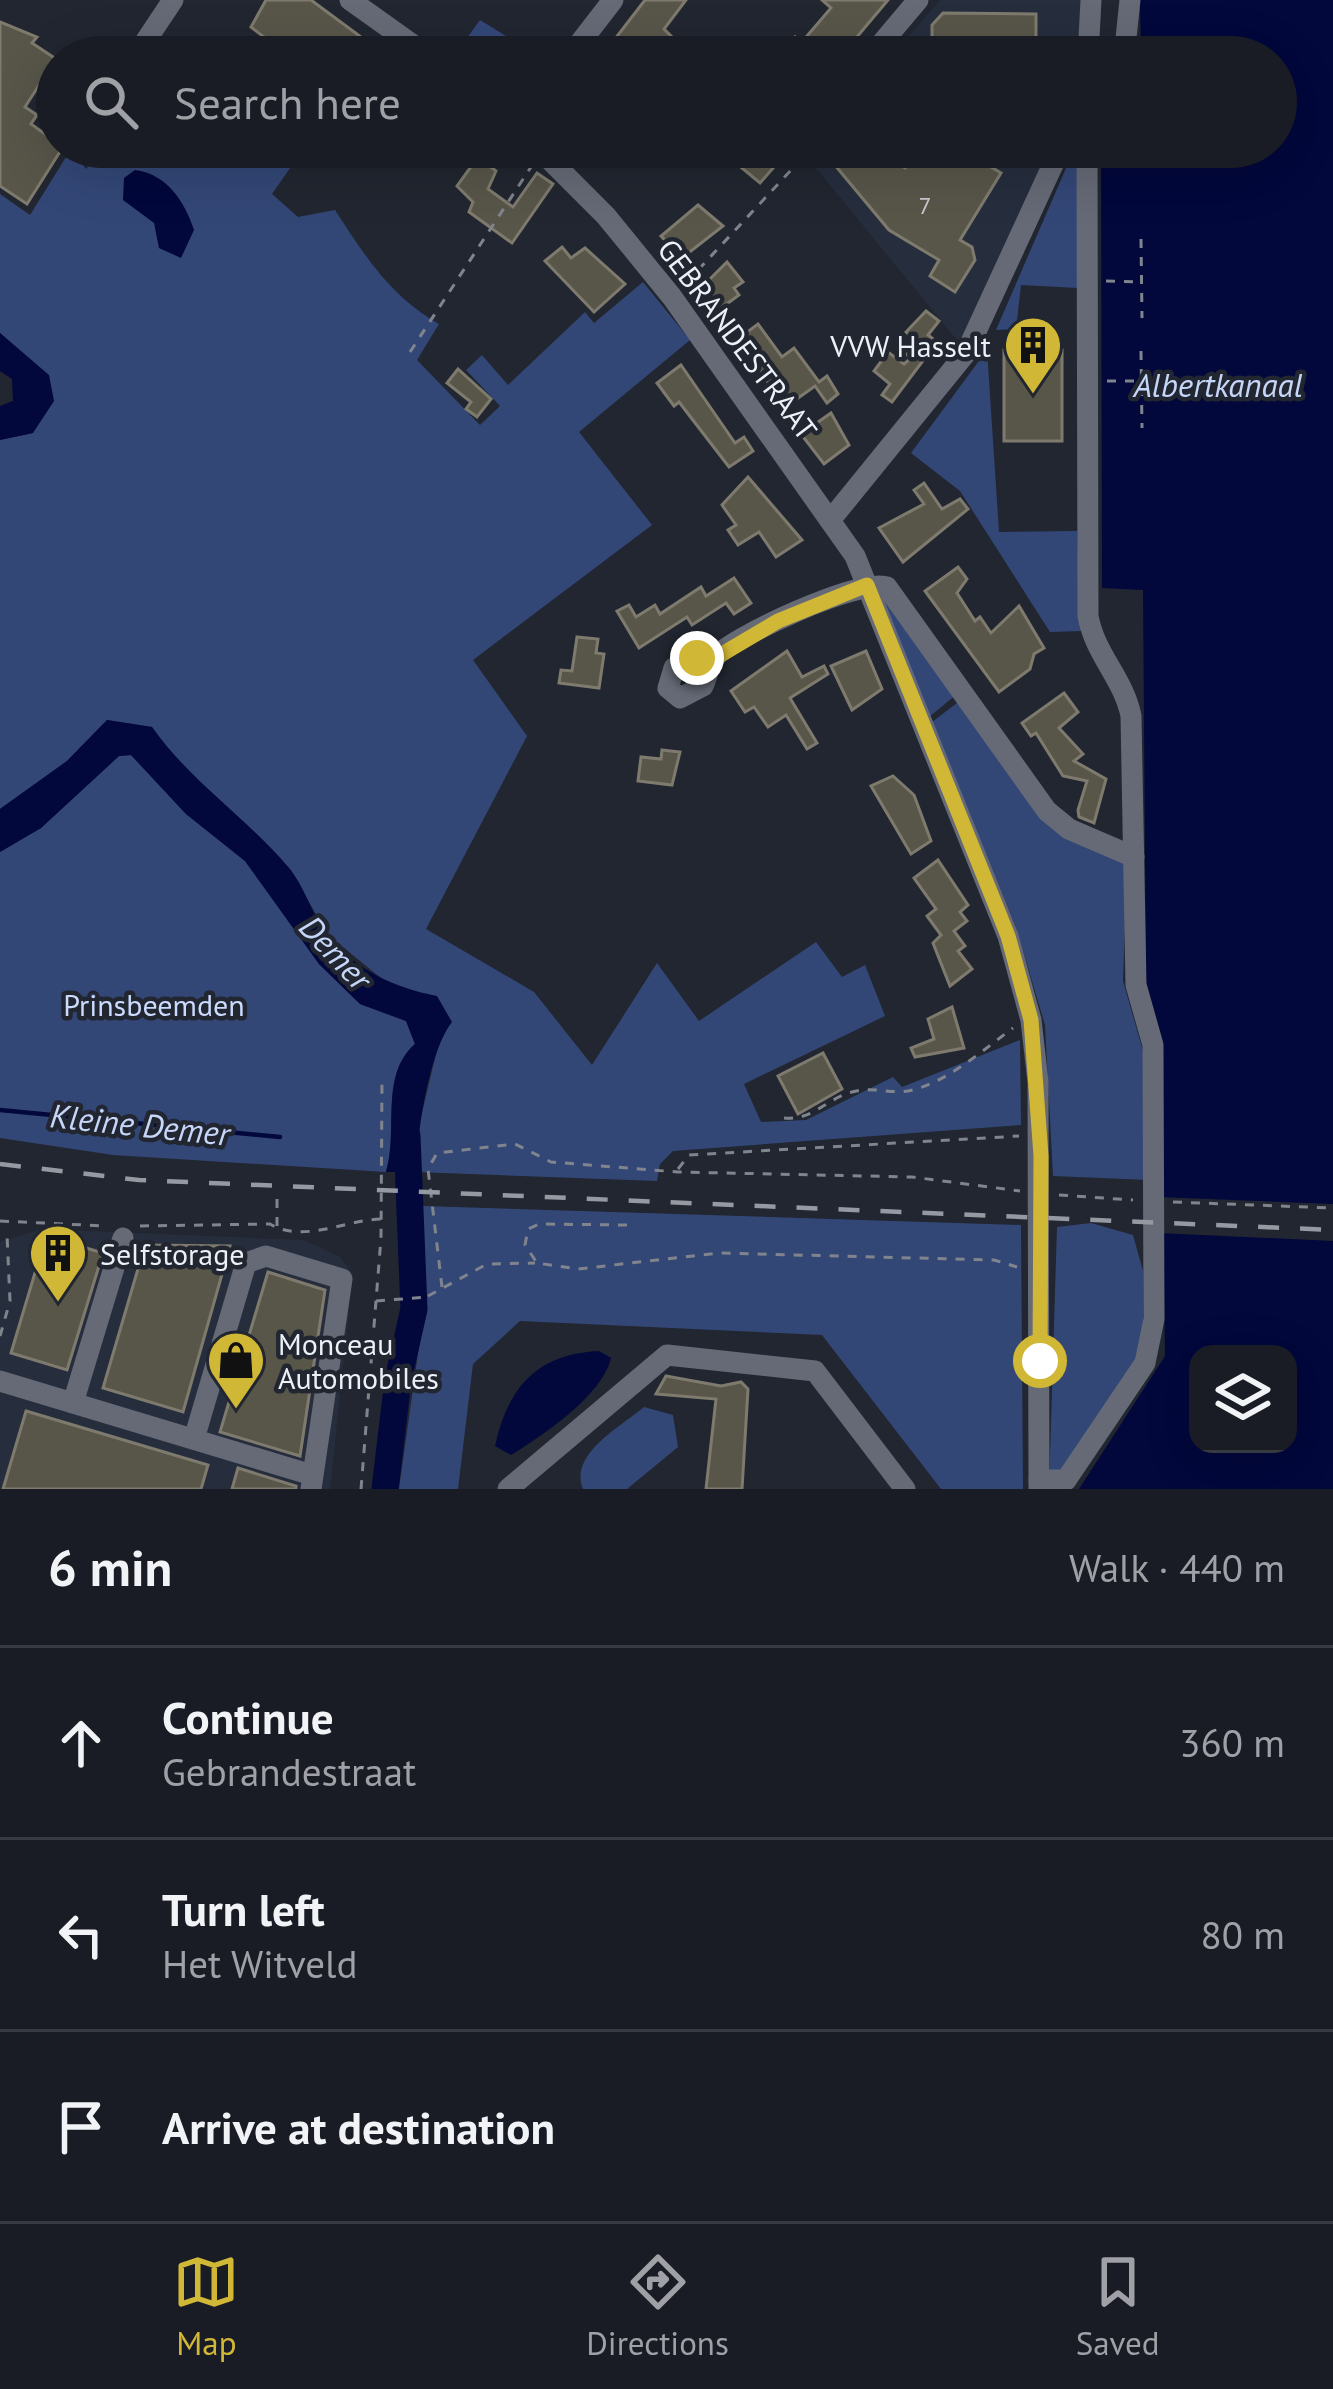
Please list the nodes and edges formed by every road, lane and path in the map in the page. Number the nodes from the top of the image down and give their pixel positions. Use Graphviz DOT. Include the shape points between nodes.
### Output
graph roads {
  1 [pos="173,0"];
  2 [pos="350,0"];
  3 [pos="613,0"];
  4 [pos="918,0"];
  5 [pos="1091,0"];
  6 [pos="1130,0"];
  7 [pos="149,36"];
  8 [pos="401,36"];
  9 [pos="585,36"];
  10 [pos="887,36"];
  11 [pos="1089,36"];
  12 [pos="1126,36"];
  13 [pos="528,168"];
  14 [pos="559,168"];
  15 [pos="793,168"];
  16 [pos="1051,168"];
  17 [pos="1086,168"];
  18 [pos="1141,239"];
  19 [pos="1096,281"];
  20 [pos="1140,282"];
  21 [pos="672,298"];
  22 [pos="1142,318"];
  23 [pos="1142,350"];
  24 [pos="410,352"];
  25 [pos="1141,381"];
  26 [pos="1094,382"];
  27 [pos="1142,428"];
  28 [pos="832,518"];
  29 [pos="867,585"];
  30 [pos="712,660"];
  31 [pos="1134,857"];
  32 [pos="1031,1020"];
  33 [pos="382,1078"];
  34 [pos="784,1118"];
  35 [pos="1027,1136"];
  36 [pos="678,1172"];
  37 [pos="1021,1191"];
  38 [pos="1058,1195"];
  39 [pos="277,1196"];
  40 [pos="1139,1200"];
  41 [pos="1161,1201"];
  42 [pos="1333,1208"];
  43 [pos="382,1219"];
  44 [pos="626,1225"];
  45 [pos="7,1234"];
  46 [pos="123,1238"];
  47 [pos="537,1263"];
  48 [pos="1026,1269"];
  49 [pos="442,1287"];
  50 [pos="376,1302"];
  51 [pos="0,1336"];
  52 [pos="0,1381"];
  53 [pos="74,1403"];
  54 [pos="194,1439"];
  55 [pos="311,1482"];
  56 [pos="1039,1485"];
  57 [pos="361,1489"];
  58 [pos="508,1489"];
  59 [pos="905,1489"];
  1 -- 7 [label="street"];
  2 -- 8 [label="street"];
  3 -- 9 [label="street"];
  4 -- 10 [label="street"];
  5 -- 11 [label="street"];
  6 -- 12 [label="street"];
  13 -- 24 [label="path"];
  14 -- 21 [label="street, GEBRANDESTRAAT"];
  15 -- 21 [label="path"];
  16 -- 28 [label="street" via="966,353"];
  17 -- 31 [label="street" via="1088,616 1131,716"];
  18 -- 20 [label="path"];
  19 -- 20 [label="path"];
  20 -- 22 [label="path"];
  21 -- 28 [label="street, GEBRANDESTRAAT"];
  23 -- 25 [label="path"];
  25 -- 26 [label="path"];
  25 -- 27 [label="path"];
  28 -- 29 [label="street, GEBRANDESTRAAT"];
  29 -- 30 [label="street" via="778,621"];
  29 -- 31 [label="street, GEBRANDESTRAAT" via="886,587 1047,811"];
  29 -- 32 [label="street, GEBRANDESTRAAT" via="1008,936"];
  31 -- 56 [label="street" via="1136,986 1153,1045 1151,1341 1066,1480"];
  32 -- 34 [label="path" via="908,1091 846,1093 802,1120"];
  32 -- 56 [label="street, GEBRANDESTRAAT" via="1041,1156"];
  33 -- 43 [label="path"];
  35 -- 36 [label="path" via="689,1155"];
  36 -- 37 [label="path" via="912,1177"];
  36 -- 49 [label="path" via="551,1162 515,1144 437,1154 428,1169"];
  38 -- 40 [label="path"];
  39 -- 43 [label="path" via="274,1226 322,1230"];
  41 -- 42 [label="path"];
  43 -- 50 [label="path"];
  44 -- 47 [label="path" via="538,1224 524,1236"];
  45 -- 51 [label="path" via="11,1281"];
  46 -- 53 [label="street"];
  47 -- 48 [label="path" via="578,1269 719,1253 994,1260"];
  47 -- 49 [label="path" via="487,1264"];
  49 -- 50 [label="path"];
  50 -- 57 [label="path"];
  52 -- 53 [label="street"];
  53 -- 54 [label="street"];
  54 -- 55 [label="street"];
  54 -- 55 [label="street" via="246,1263 266,1256 342,1279"];
  58 -- 59 [label="street" via="667,1355 815,1371"];
}
